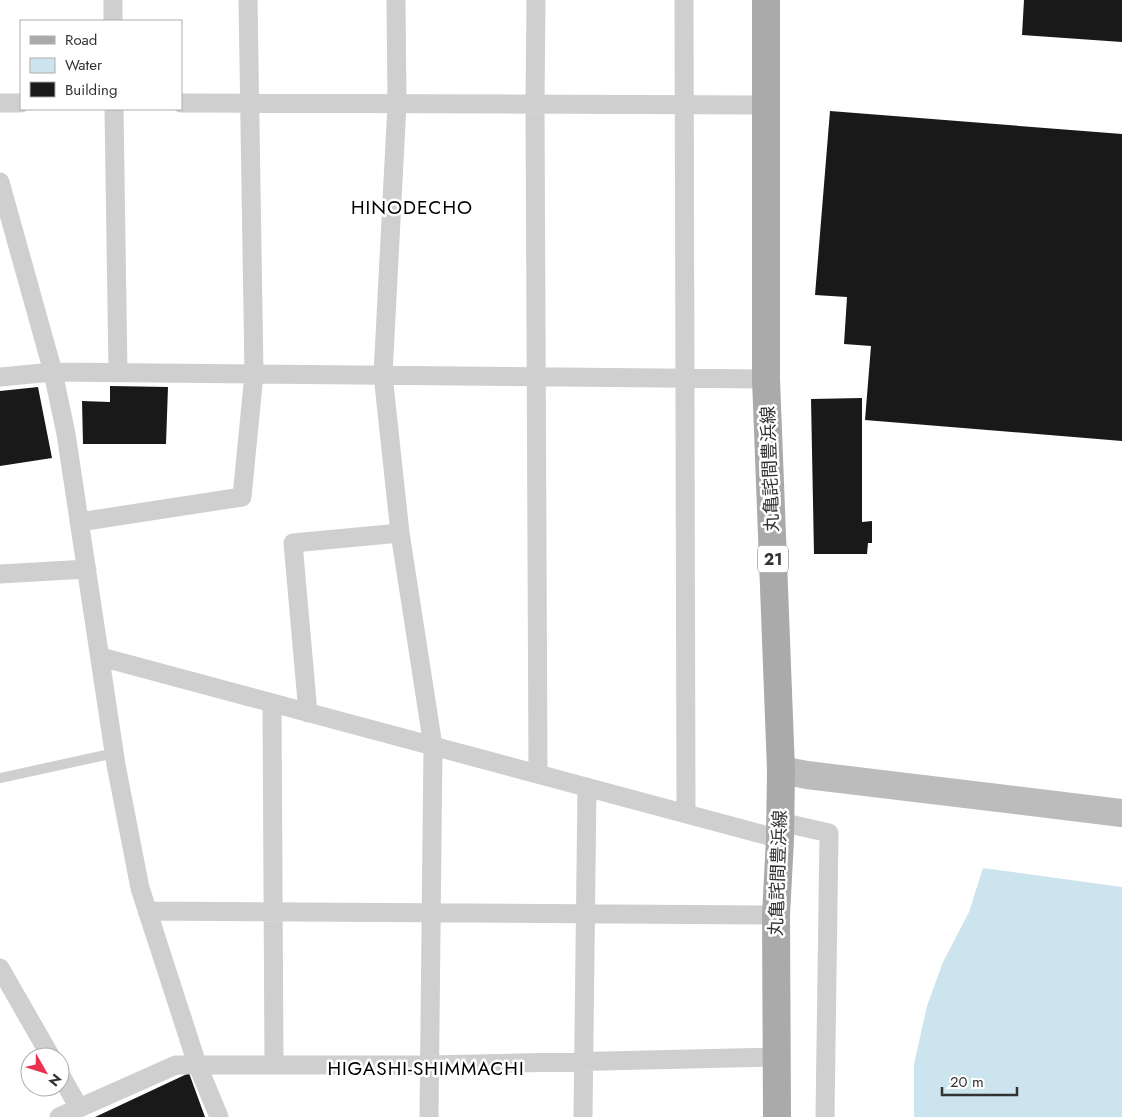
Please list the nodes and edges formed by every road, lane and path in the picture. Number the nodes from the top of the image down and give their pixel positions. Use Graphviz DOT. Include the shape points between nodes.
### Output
graph roads {
  1 [pos="113,0"];
  2 [pos="248,0"];
  3 [pos="396,0"];
  4 [pos="536,0"];
  5 [pos="684,0"];
  6 [pos="766,0"];
  7 [pos="113,20"];
  8 [pos="0,103"];
  9 [pos="20,103"];
  10 [pos="182,103"];
  11 [pos="250,104"];
  12 [pos="397,104"];
  13 [pos="535,104"];
  14 [pos="684,105"];
  15 [pos="766,105"];
  16 [pos="114,110"];
  17 [pos="0,182"];
  18 [pos="52,372"];
  19 [pos="118,372"];
  20 [pos="254,374"];
  21 [pos="384,375"];
  22 [pos="0,377"];
  23 [pos="537,377"];
  24 [pos="684,378"];
  25 [pos="766,379"];
  26 [pos="80,522"];
  27 [pos="400,533"];
  28 [pos="87,569"];
  29 [pos="0,574"];
  30 [pos="101,657"];
  31 [pos="272,703"];
  32 [pos="308,713"];
  33 [pos="433,746"];
  34 [pos="115,754"];
  35 [pos="781,770"];
  36 [pos="538,774"];
  37 [pos="0,778"];
  38 [pos="587,787"];
  39 [pos="686,813"];
  40 [pos="1122,813"];
  41 [pos="781,830"];
  42 [pos="147,911"];
  43 [pos="273,912"];
  44 [pos="431,912"];
  45 [pos="586,914"];
  46 [pos="776,915"];
  47 [pos="0,968"];
  48 [pos="44,1047"];
  49 [pos="776,1057"];
  50 [pos="584,1062"];
  51 [pos="197,1064"];
  52 [pos="274,1064"];
  53 [pos="430,1065"];
  54 [pos="70,1092"];
  55 [pos="79,1108"];
  56 [pos="58,1117"];
  57 [pos="219,1117"];
  58 [pos="429,1117"];
  59 [pos="583,1117"];
  60 [pos="777,1117"];
  61 [pos="825,1117"];
  1 -- 7 [label="street"];
  2 -- 11 [label="street"];
  3 -- 12 [label="street"];
  4 -- 13 [label="street"];
  5 -- 14 [label="street"];
  6 -- 15 [label="main road, 丸亀詫間豊浜線 / 21"];
  8 -- 9 [label="street"];
  10 -- 11 [label="street"];
  11 -- 12 [label="street"];
  11 -- 20 [label="street"];
  12 -- 13 [label="street"];
  12 -- 21 [label="street"];
  13 -- 14 [label="street"];
  13 -- 23 [label="street"];
  14 -- 15 [label="street"];
  14 -- 24 [label="street"];
  15 -- 25 [label="main road, 丸亀詫間豊浜線 / 21"];
  16 -- 19 [label="street"];
  17 -- 18 [label="street"];
  18 -- 19 [label="street"];
  18 -- 22 [label="street"];
  18 -- 26 [label="street"];
  19 -- 20 [label="street"];
  20 -- 21 [label="street"];
  20 -- 26 [label="street" via="242,498"];
  21 -- 23 [label="street"];
  21 -- 27 [label="street"];
  23 -- 24 [label="street"];
  23 -- 36 [label="street"];
  24 -- 25 [label="street"];
  24 -- 39 [label="street"];
  25 -- 35 [label="main road, 丸亀詫間豊浜線 / 21"];
  26 -- 28 [label="street"];
  27 -- 32 [label="street" via="293,543"];
  27 -- 33 [label="street"];
  28 -- 29 [label="street"];
  28 -- 30 [label="street"];
  30 -- 31 [label="street"];
  30 -- 34 [label="street"];
  31 -- 32 [label="street"];
  31 -- 43 [label="street"];
  32 -- 33 [label="street"];
  33 -- 36 [label="street"];
  33 -- 44 [label="street"];
  34 -- 37 [label="lane"];
  34 -- 42 [label="street"];
  35 -- 40 [label="street"];
  35 -- 41 [label="main road, 丸亀詫間豊浜線 / 21"];
  36 -- 38 [label="street"];
  38 -- 39 [label="street"];
  38 -- 45 [label="street"];
  39 -- 41 [label="street"];
  41 -- 46 [label="main road, 丸亀詫間豊浜線 / 21"];
  41 -- 61 [label="street" via="829,833"];
  42 -- 43 [label="street"];
  42 -- 51 [label="street"];
  43 -- 44 [label="street"];
  43 -- 52 [label="street"];
  44 -- 45 [label="street"];
  44 -- 53 [label="street"];
  45 -- 46 [label="street"];
  45 -- 50 [label="street"];
  46 -- 49 [label="main road, 丸亀詫間豊浜線 / 21"];
  47 -- 48 [label="street"];
  49 -- 50 [label="street"];
  49 -- 60 [label="main road, 丸亀詫間豊浜線 / 21"];
  50 -- 53 [label="street"];
  50 -- 59 [label="street"];
  51 -- 52 [label="street"];
  51 -- 55 [label="street" via="176,1065"];
  51 -- 57 [label="street"];
  52 -- 53 [label="street"];
  53 -- 58 [label="street"];
  54 -- 55 [label="street"];
  55 -- 56 [label="street"];
}
